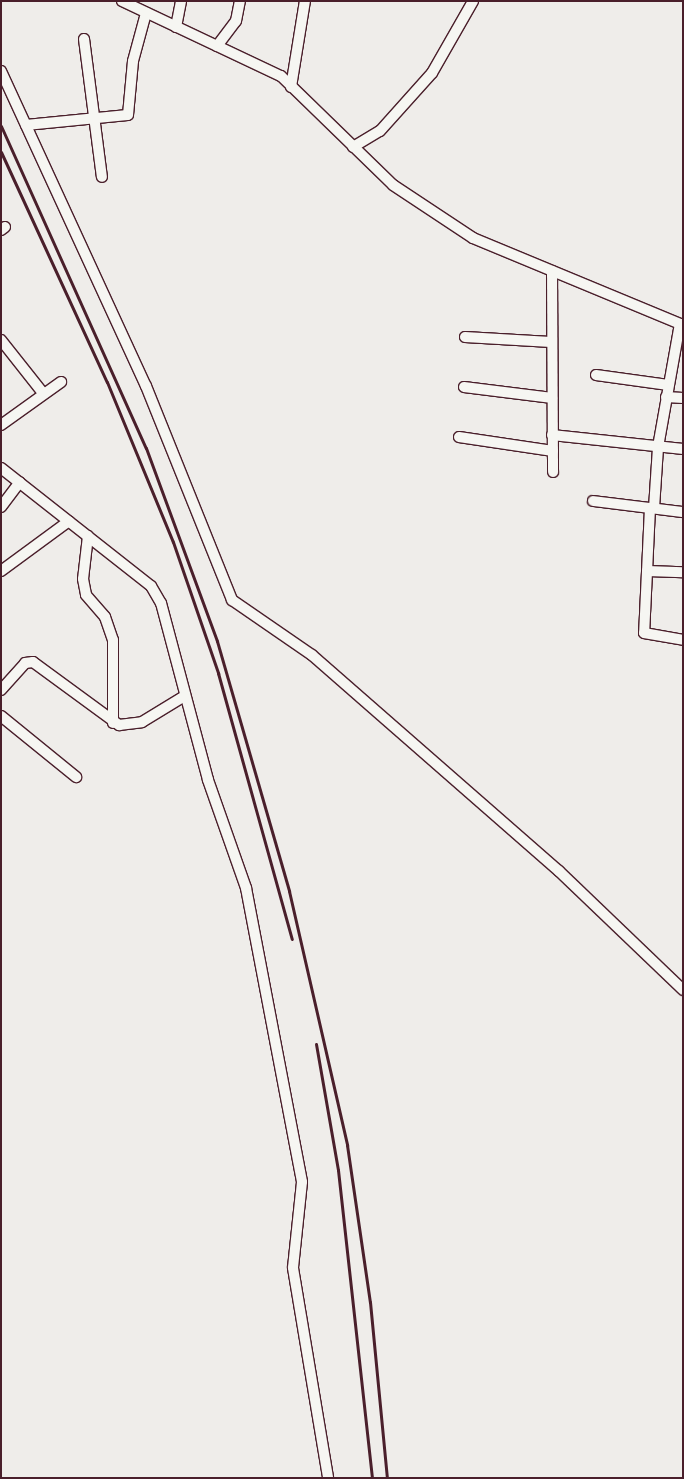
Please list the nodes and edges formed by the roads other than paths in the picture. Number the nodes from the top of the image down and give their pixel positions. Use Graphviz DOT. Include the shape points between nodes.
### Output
graph roads {
  1 [pos="181,1"];
  2 [pos="240,1"];
  3 [pos="305,1"];
  4 [pos="473,1"];
  5 [pos="128,3"];
  6 [pos="146,13"];
  7 [pos="176,27"];
  8 [pos="84,39"];
  9 [pos="217,46"];
  10 [pos="1,71"];
  11 [pos="291,87"];
  12 [pos="93,118"];
  13 [pos="26,126"];
  14 [pos="353,147"];
  15 [pos="102,177"];
  16 [pos="552,270"];
  17 [pos="682,325"];
  18 [pos="465,337"];
  19 [pos="1,340"];
  20 [pos="551,342"];
  21 [pos="596,375"];
  22 [pos="61,382"];
  23 [pos="668,386"];
  24 [pos="464,387"];
  25 [pos="43,393"];
  26 [pos="666,396"];
  27 [pos="552,398"];
  28 [pos="683,398"];
  29 [pos="1,425"];
  30 [pos="552,435"];
  31 [pos="459,437"];
  32 [pos="658,446"];
  33 [pos="683,449"];
  34 [pos="553,451"];
  35 [pos="1,468"];
  36 [pos="553,472"];
  37 [pos="20,482"];
  38 [pos="594,501"];
  39 [pos="1,507"];
  40 [pos="652,508"];
  41 [pos="683,512"];
  42 [pos="69,521"];
  43 [pos="88,536"];
  44 [pos="1,571"];
  45 [pos="647,571"];
  46 [pos="683,572"];
  47 [pos="683,640"];
  48 [pos="1,690"];
  49 [pos="184,697"];
  50 [pos="1,716"];
  51 [pos="113,723"];
  52 [pos="76,777"];
  53 [pos="683,990"];
  54 [pos="328,1478"];
  1 -- 7 [label="street"];
  2 -- 9 [label="street" via="236,22"];
  3 -- 11 [label="street"];
  4 -- 14 [label="street" via="432,73 380,131"];
  5 -- 6 [label="street"];
  6 -- 7 [label="street"];
  6 -- 12 [label="street" via="133,61 128,115"];
  7 -- 9 [label="street"];
  8 -- 12 [label="street"];
  9 -- 11 [label="street" via="280,76"];
  10 -- 13 [label="street"];
  11 -- 14 [label="street"];
  12 -- 13 [label="street"];
  12 -- 15 [label="street"];
  13 -- 53 [label="street" via="146,386 232,600 312,655 559,871"];
  14 -- 16 [label="street" via="393,186 473,238"];
  16 -- 17 [label="street"];
  16 -- 20 [label="street"];
  17 -- 23 [label="street"];
  18 -- 20 [label="street"];
  19 -- 25 [label="street"];
  20 -- 27 [label="street"];
  21 -- 23 [label="street"];
  22 -- 25 [label="street"];
  23 -- 26 [label="street"];
  24 -- 27 [label="street"];
  25 -- 29 [label="street"];
  26 -- 28 [label="street"];
  26 -- 32 [label="street"];
  27 -- 30 [label="street"];
  30 -- 32 [label="street"];
  30 -- 34 [label="street"];
  31 -- 34 [label="street"];
  32 -- 33 [label="street"];
  32 -- 40 [label="street"];
  34 -- 36 [label="street"];
  35 -- 37 [label="street"];
  37 -- 39 [label="street"];
  37 -- 42 [label="street"];
  38 -- 40 [label="street"];
  40 -- 41 [label="street"];
  40 -- 45 [label="street"];
  42 -- 43 [label="street"];
  42 -- 44 [label="street"];
  43 -- 49 [label="street" via="157,594"];
  43 -- 51 [label="street" via="86,595 105,617 112,640"];
  45 -- 46 [label="street"];
  45 -- 47 [label="street" via="644,633"];
  48 -- 51 [label="street" via="25,663 33,662"];
  49 -- 51 [label="street" via="142,722"];
  49 -- 54 [label="street" via="246,888 302,1182 293,1268"];
  50 -- 52 [label="street"];
}
